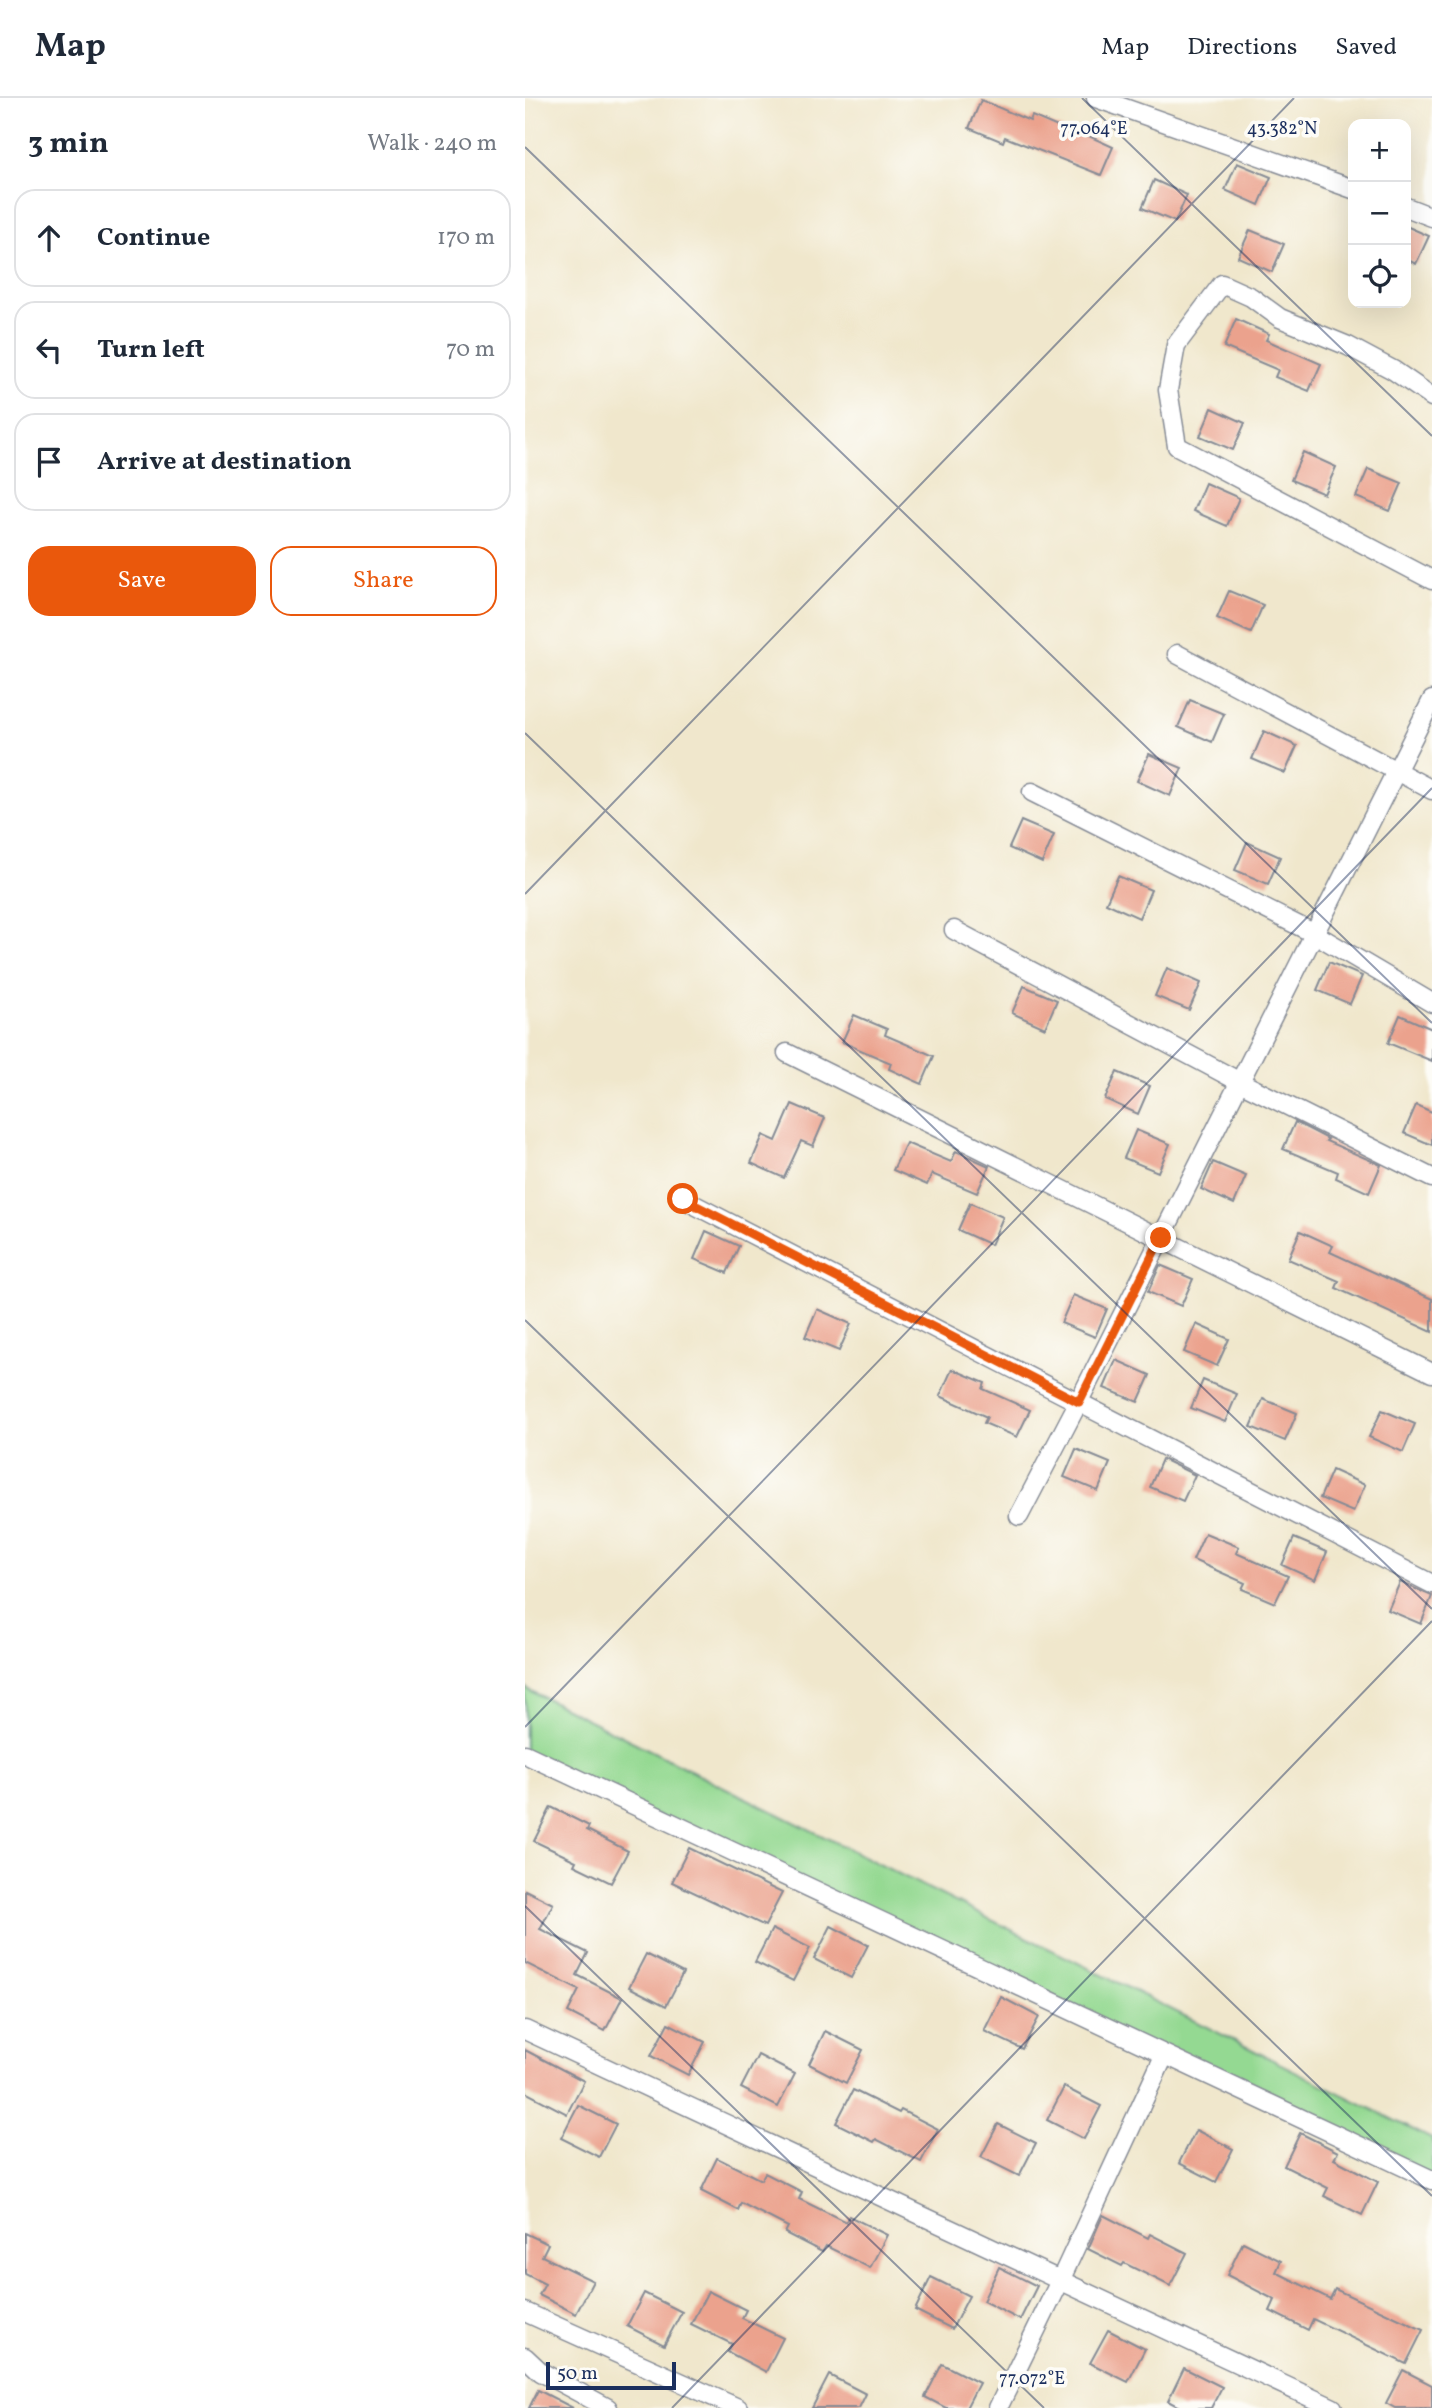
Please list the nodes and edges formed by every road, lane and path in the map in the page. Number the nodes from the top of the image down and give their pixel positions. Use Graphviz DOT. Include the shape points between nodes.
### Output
graph roads {
  1 [pos="1096,98"];
  2 [pos="1348,187"];
  3 [pos="1411,209"];
  4 [pos="1432,216"];
  5 [pos="1432,397"];
  6 [pos="1432,580"];
  7 [pos="1177,654"];
  8 [pos="1432,700"];
  9 [pos="1397,770"];
  10 [pos="1432,790"];
  11 [pos="1032,793"];
  12 [pos="954,930"];
  13 [pos="1315,934"];
  14 [pos="1432,1003"];
  15 [pos="787,1053"];
  16 [pos="1240,1082"];
  17 [pos="1432,1178"];
  18 [pos="683,1199"];
  19 [pos="1161,1238"];
  20 [pos="1432,1373"];
  21 [pos="1079,1402"];
  22 [pos="1019,1516"];
  23 [pos="1432,1584"];
  24 [pos="525,1754"];
  25 [pos="525,2030"];
  26 [pos="1164,2056"];
  27 [pos="1432,2180"];
  28 [pos="1060,2281"];
  29 [pos="525,2312"];
  30 [pos="525,2357"];
  31 [pos="608,2408"];
  32 [pos="738,2408"];
  33 [pos="998,2408"];
  34 [pos="1333,2408"];
  1 -- 2 [label="street"];
  3 -- 4 [label="street"];
  5 -- 6 [label="street" via="1348,346 1280,318 1222,284 1176,345 1168,390 1177,446"];
  7 -- 9 [label="street"];
  8 -- 9 [label="street"];
  9 -- 10 [label="street"];
  9 -- 13 [label="street"];
  11 -- 13 [label="street"];
  12 -- 16 [label="street"];
  13 -- 14 [label="street"];
  13 -- 16 [label="street"];
  15 -- 19 [label="street"];
  16 -- 17 [label="street"];
  16 -- 19 [label="street"];
  18 -- 21 [label="street"];
  19 -- 20 [label="street"];
  19 -- 21 [label="street"];
  21 -- 22 [label="street"];
  21 -- 23 [label="street"];
  24 -- 26 [label="street"];
  25 -- 28 [label="street"];
  26 -- 27 [label="street"];
  26 -- 28 [label="street"];
  28 -- 33 [label="street"];
  28 -- 34 [label="street"];
  29 -- 32 [label="street"];
  30 -- 31 [label="street" via="541,2372"];
}
